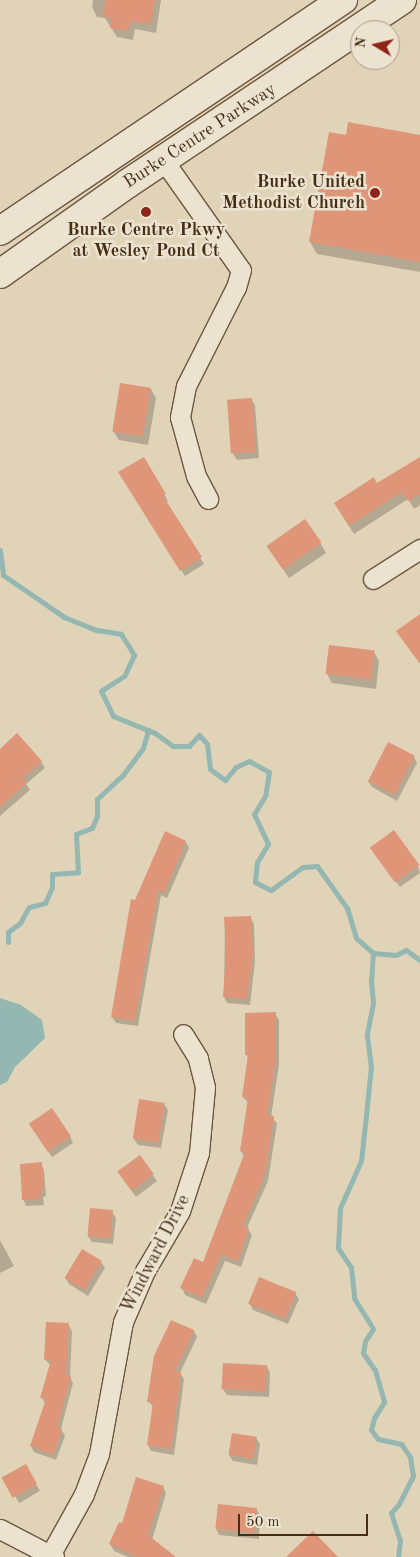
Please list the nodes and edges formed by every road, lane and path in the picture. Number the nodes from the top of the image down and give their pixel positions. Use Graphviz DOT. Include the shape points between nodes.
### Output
graph roads {
  1 [pos="343,0"];
  2 [pos="402,0"];
  3 [pos="164,160"];
  4 [pos="0,231"];
  5 [pos="0,274"];
  6 [pos="208,499"];
  7 [pos="420,549"];
  8 [pos="373,579"];
  9 [pos="183,1034"];
  10 [pos="0,1529"];
  11 [pos="51,1556"];
  1 -- 4 [label="main road, Burke Centre Parkway"];
  2 -- 3 [label="main road, Burke Centre Parkway"];
  3 -- 5 [label="main road, Burke Centre Parkway"];
  3 -- 6 [label="street" via="241,270 236,287 186,386 180,417 196,476"];
  7 -- 8 [label="street"];
  9 -- 11 [label="street, Windward Drive" via="198,1058 205,1087 199,1153 180,1212 145,1270 123,1322 99,1454 84,1494"];
  10 -- 11 [label="street"];
}
